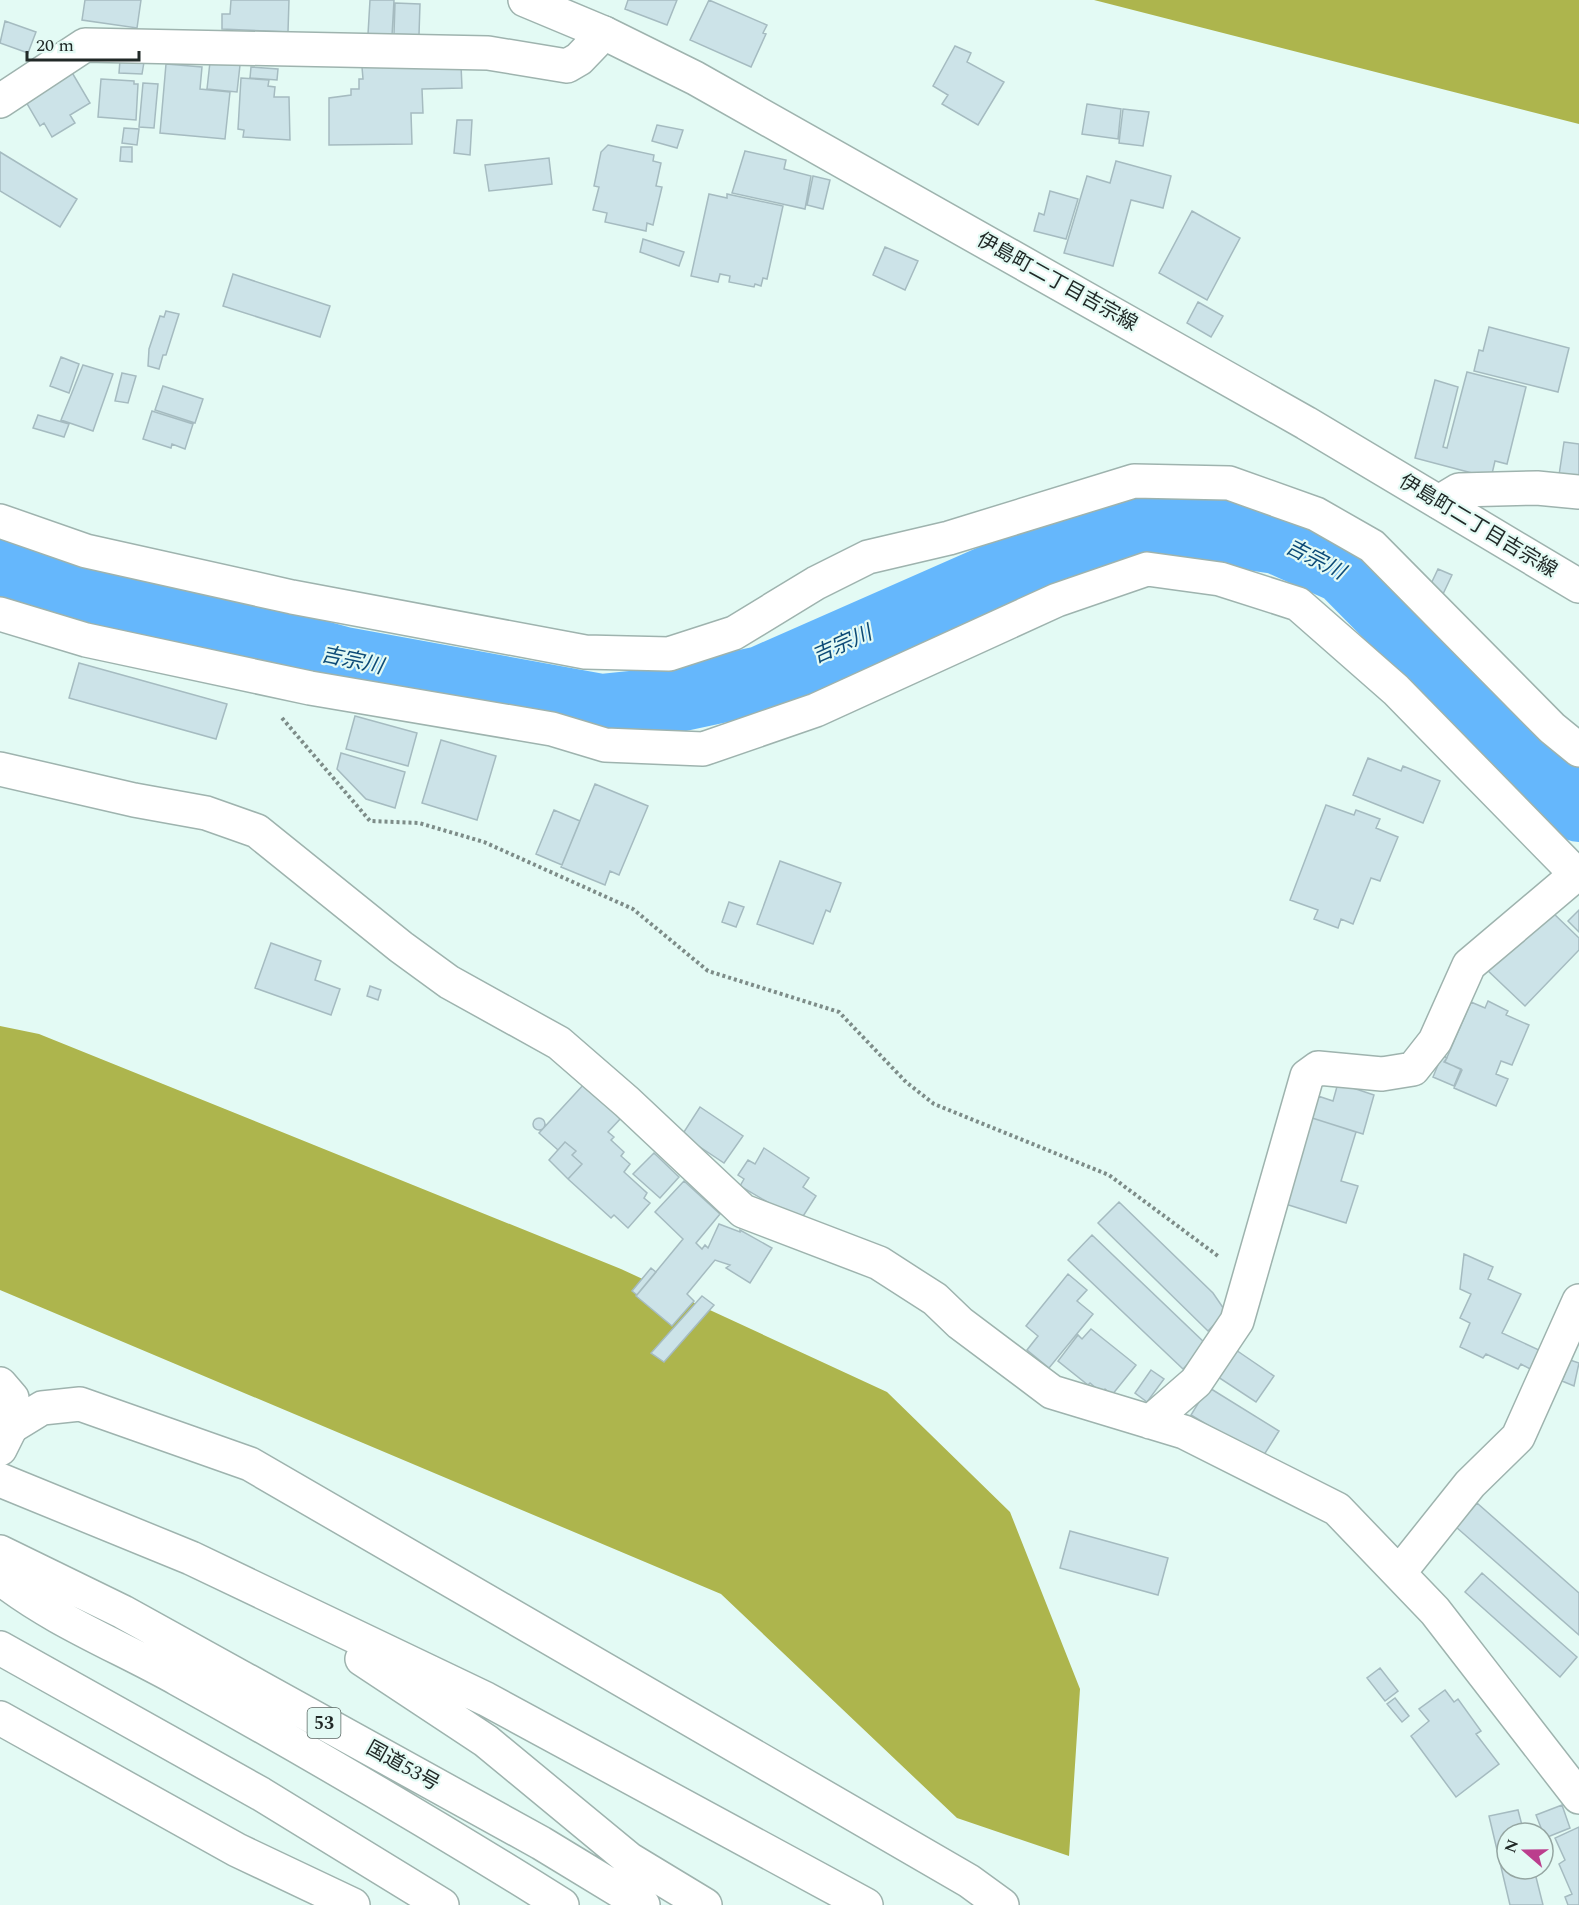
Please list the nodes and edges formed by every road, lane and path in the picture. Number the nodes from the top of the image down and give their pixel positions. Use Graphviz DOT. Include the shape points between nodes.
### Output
graph roads {
  1 [pos="525,0"];
  2 [pos="604,33"];
  3 [pos="0,101"];
  4 [pos="1579,492"];
  5 [pos="1439,502"];
  6 [pos="0,521"];
  7 [pos="1579,586"];
  8 [pos="0,614"];
  9 [pos="268,679"];
  10 [pos="1579,750"];
  11 [pos="0,769"];
  12 [pos="1578,875"];
  13 [pos="1248,1283"];
  14 [pos="1579,1301"];
  15 [pos="0,1384"];
  16 [pos="1150,1422"];
  17 [pos="6,1438"];
  18 [pos="0,1458"];
  19 [pos="11,1485"];
  20 [pos="0,1552"];
  21 [pos="191,1558"];
  22 [pos="1399,1573"];
  23 [pos="0,1578"];
  24 [pos="0,1648"];
  25 [pos="0,1718"];
  26 [pos="1579,1797"];
  27 [pos="353,1905"];
  28 [pos="442,1905"];
  29 [pos="562,1905"];
  30 [pos="643,1905"];
  31 [pos="705,1905"];
  32 [pos="866,1905"];
  33 [pos="1002,1905"];
  1 -- 2 [label="main road, 伊島町二丁目吉宗線"];
  2 -- 3 [label="main road" via="567,66 488,53 85,45"];
  2 -- 5 [label="main road, 伊島町二丁目吉宗線" via="695,78"];
  4 -- 5 [label="main road" via="1460,489"];
  5 -- 7 [label="main road, 伊島町二丁目吉宗線"];
  6 -- 10 [label="main road" via="86,551 292,597 585,652 669,654 735,633 816,583 868,557 949,538 1134,481 1229,483 1316,514 1372,546 1552,728"];
  8 -- 9 [label="main road" via="86,640"];
  9 -- 12 [label="main road" via="552,729 605,745 703,749 816,710 1057,600 1147,569 1220,579 1298,604 1396,690"];
  9 -- 13 [label="path" via="284,723 370,821 419,823 484,842 633,909 708,971 839,1012 906,1083 934,1104 1109,1174"];
  11 -- 16 [label="main road" via="206,813 257,831 449,982 559,1043 743,1211 879,1263 935,1299 960,1323 1052,1392"];
  12 -- 13 [label="main road" via="1469,966 1435,1041 1413,1070 1382,1074 1318,1068 1307,1076"];
  13 -- 16 [label="main road" via="1237,1321 1196,1382"];
  14 -- 22 [label="main road" via="1518,1437 1470,1484"];
  15 -- 17 [label="main road" via="12,1398"];
  16 -- 22 [label="main road" via="1184,1432 1337,1509"];
  17 -- 33 [label="main road" via="42,1408 80,1404 250,1464 959,1875"];
  18 -- 19 [label="main road" via="9,1462"];
  19 -- 21 [label="main road"];
  20 -- 30 [label="main road, 国道53号 / 53" via="133,1617 541,1842"];
  21 -- 31 [label="main road" via="249,1604 367,1662 476,1734 629,1859"];
  21 -- 32 [label="main road" via="486,1699"];
  22 -- 26 [label="main road" via="1436,1611"];
  23 -- 29 [label="main road" via="24,1597 177,1678 453,1836"];
  24 -- 28 [label="main road" via="261,1794"];
  25 -- 27 [label="main road" via="237,1850"];
}
